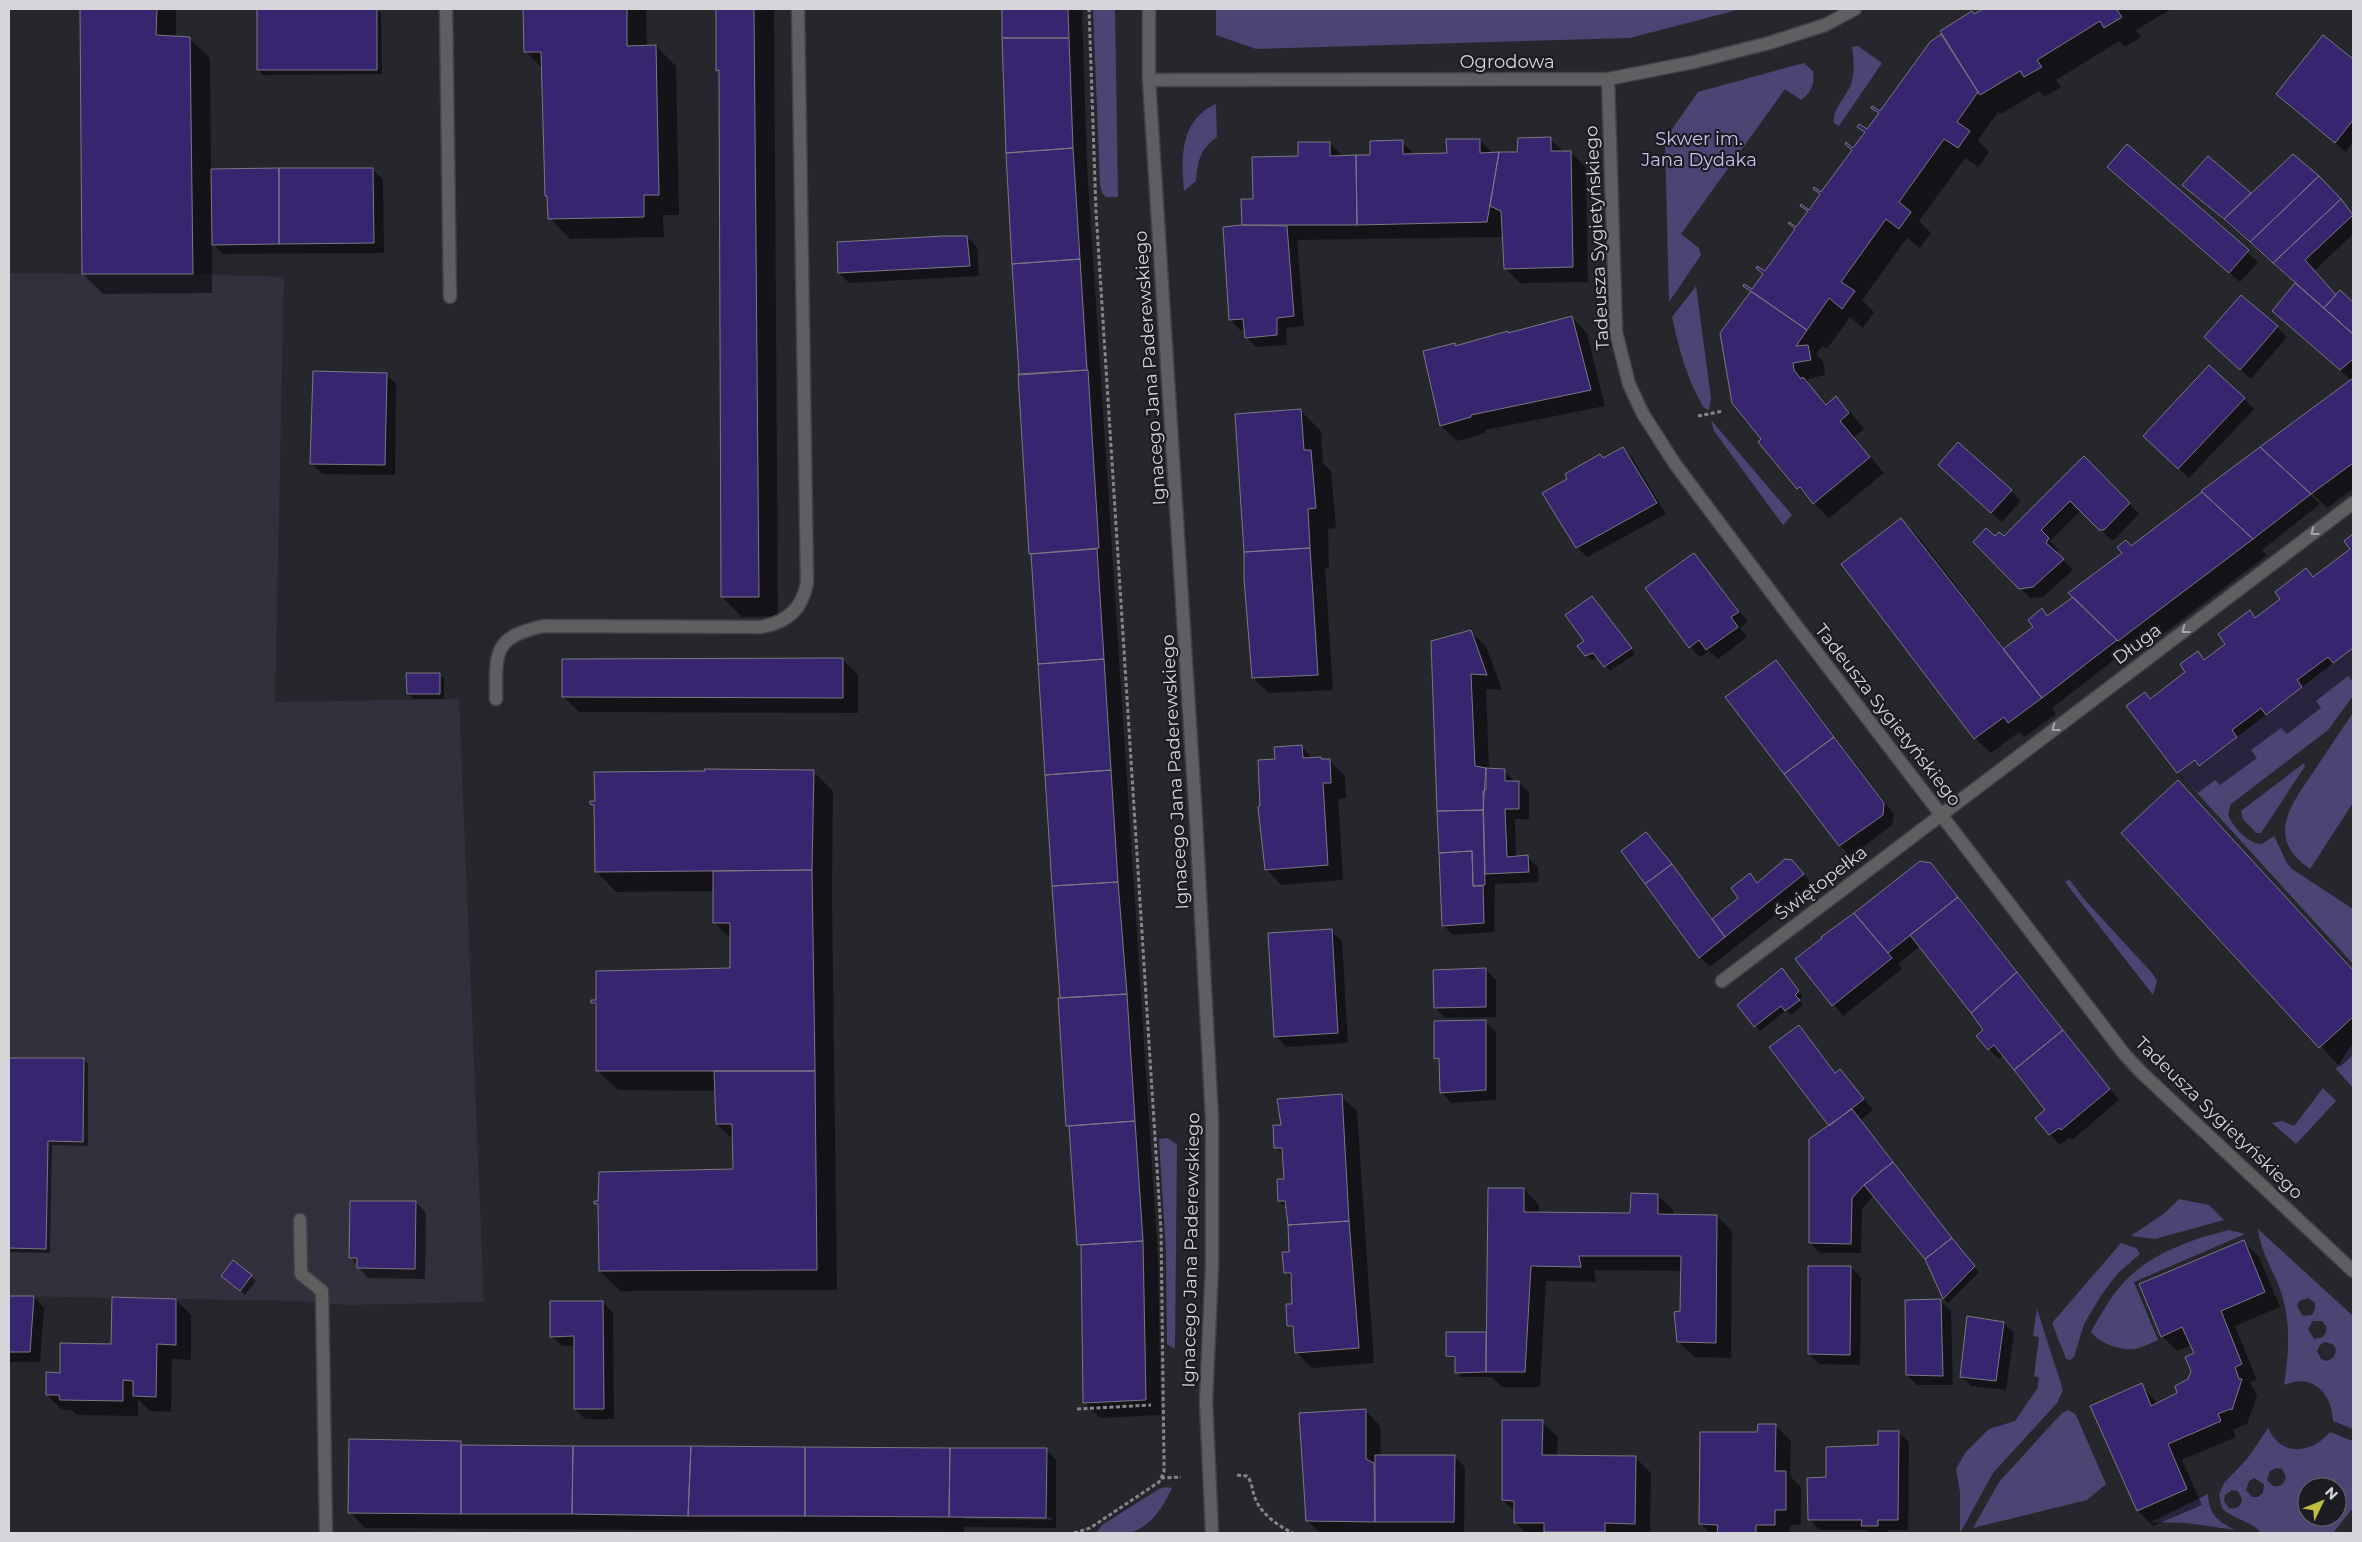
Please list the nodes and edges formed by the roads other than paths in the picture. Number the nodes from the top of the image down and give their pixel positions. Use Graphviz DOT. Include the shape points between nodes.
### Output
graph roads {
  1 [pos="446,9"];
  2 [pos="798,9"];
  3 [pos="1149,9"];
  4 [pos="1854,9"];
  5 [pos="1608,79"];
  6 [pos="1149,80"];
  7 [pos="450,297"];
  8 [pos="2353,503"];
  9 [pos="496,699"];
  10 [pos="1942,814"];
  11 [pos="1722,981"];
  12 [pos="300,1220"];
  13 [pos="2353,1271"];
  14 [pos="326,1533"];
  15 [pos="1212,1533"];
  1 -- 7 [label="street"];
  2 -- 9 [label="street" via="807,582 800,605 782,621 760,627 544,626 527,629 505,642 498,652"];
  3 -- 6 [label="street, Ignacego Jana Paderewskiego"];
  4 -- 5 [label="street, Ogrodowa" via="1825,25 1769,43"];
  5 -- 6 [label="street, Ogrodowa"];
  5 -- 10 [label="street, Tadeusza Sygietyńskiego" via="1616,332 1629,384 1643,414 1675,464"];
  6 -- 15 [label="street, Ignacego Jana Paderewskiego" via="1212,1119 1212,1265 1206,1401"];
  8 -- 10 [label="street, Długa, one-way"];
  10 -- 11 [label="street, Świętopełka"];
  10 -- 13 [label="street, Tadeusza Sygietyńskiego" via="2138,1069"];
  12 -- 14 [label="street" via="301,1274 322,1291"];
}
